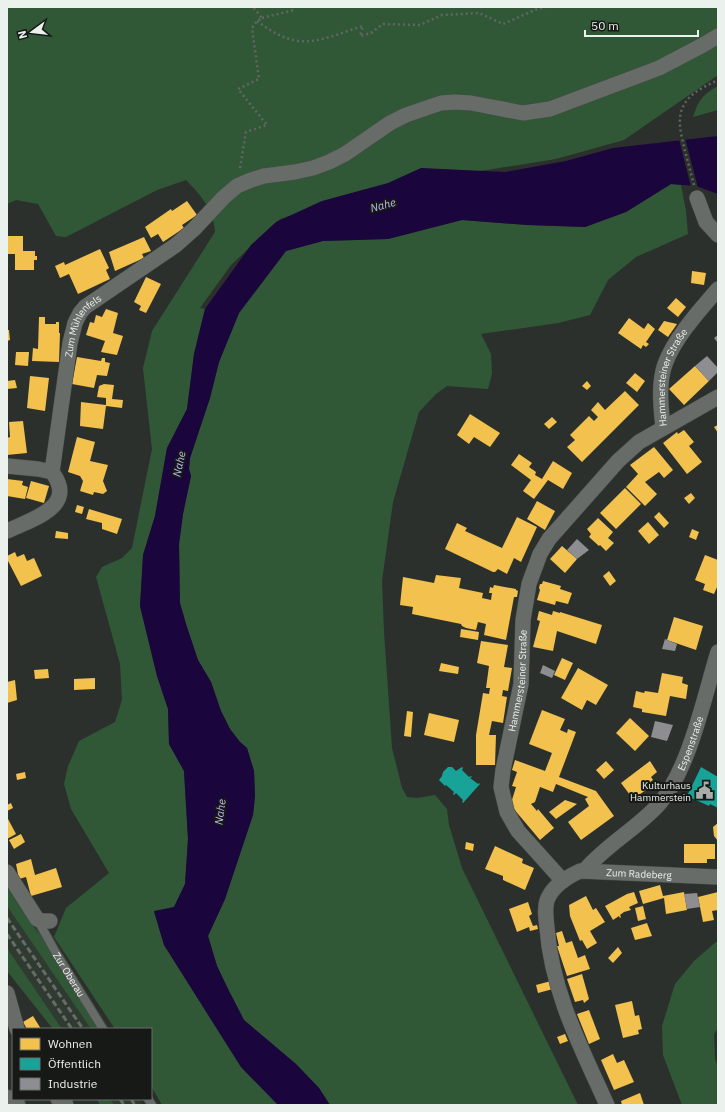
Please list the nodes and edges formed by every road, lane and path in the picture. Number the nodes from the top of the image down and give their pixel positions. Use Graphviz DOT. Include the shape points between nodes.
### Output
graph roads {
  1 [pos="253,7"];
  2 [pos="292,7"];
  3 [pos="546,7"];
  4 [pos="262,18"];
  5 [pos="257,20"];
  6 [pos="718,36"];
  7 [pos="718,80"];
  8 [pos="237,186"];
  9 [pos="697,198"];
  10 [pos="718,235"];
  11 [pos="718,289"];
  12 [pos="718,397"];
  13 [pos="663,428"];
  14 [pos="7,466"];
  15 [pos="52,472"];
  16 [pos="7,531"];
  17 [pos="718,652"];
  18 [pos="714,677"];
  19 [pos="585,870"];
  20 [pos="7,872"];
  21 [pos="718,877"];
  22 [pos="563,880"];
  23 [pos="43,920"];
  24 [pos="7,993"];
  25 [pos="17,1028"];
  26 [pos="102,1028"];
  27 [pos="7,1101"];
  28 [pos="14,1105"];
  29 [pos="607,1105"];
  1 -- 4 [label="path"];
  2 -- 4 [label="path" via="294,10"];
  3 -- 5 [label="path" via="503,24 479,13 442,15 420,24 383,24 360,36 363,26 318,39 299,41 271,31"];
  4 -- 5 [label="path"];
  5 -- 8 [label="path" via="252,28 259,79 238,89 267,125 246,132"];
  6 -- 8 [label="street" via="659,68 550,109 523,113 470,103 440,104 413,112 390,123 329,162 295,172 264,176"];
  7 -- 9 [label="path" via="690,96 680,115 682,138"];
  8 -- 15 [label="street, Zum Mühlenfels" via="176,245 85,307 80,313 70,343"];
  9 -- 10 [label="street" via="706,222"];
  11 -- 13 [label="street, Hammersteiner Straße" via="682,335 665,365 660,397"];
  12 -- 13 [label="street"];
  13 -- 22 [label="street, Hammersteiner Straße" via="639,442 618,461 549,539 540,554 529,584 523,620 520,684 502,770 501,787 507,812 518,831"];
  14 -- 15 [label="street"];
  15 -- 16 [label="street" via="59,485 60,494 53,507"];
  17 -- 18 [label="street, Espenstraße"];
  18 -- 19 [label="street, Espenstraße" via="692,739 670,789 644,819"];
  19 -- 21 [label="street, Zum Radeberg"];
  19 -- 22 [label="street, Zum Radeberg"];
  20 -- 23 [label="street, Zur Oberau"];
  22 -- 29 [label="street" via="547,899 546,919 552,962 563,1007"];
  23 -- 26 [label="lane, Zur Oberau" via="56,953"];
  24 -- 25 [label="street"];
  27 -- 28 [label="street"];
}
